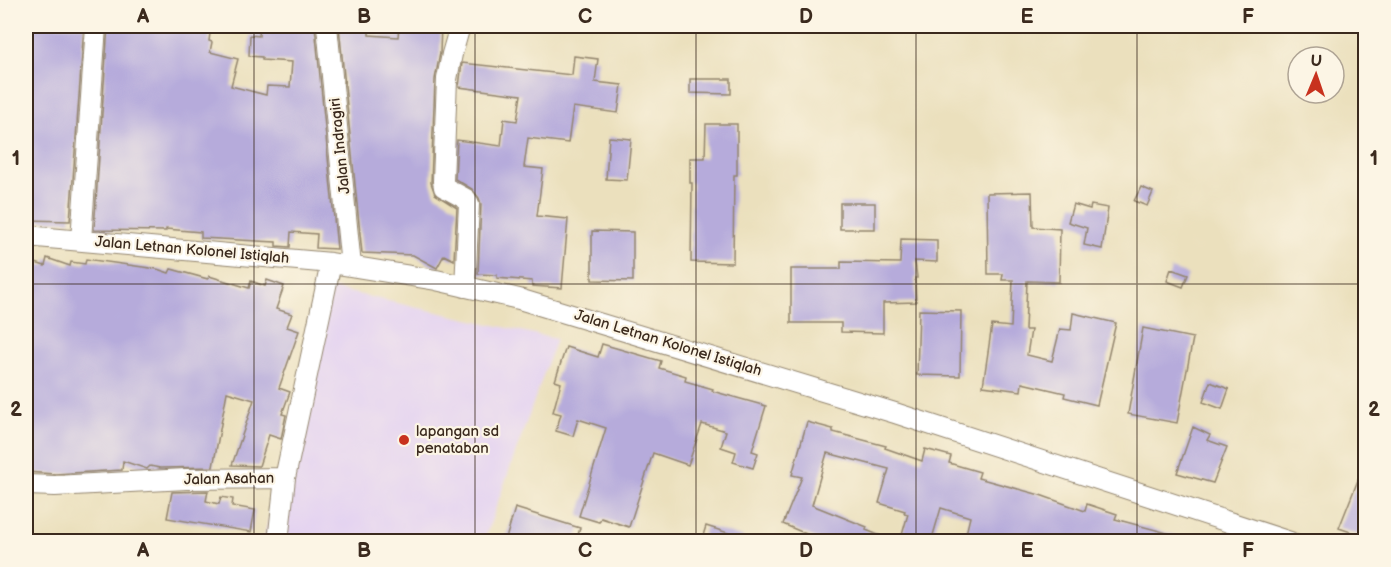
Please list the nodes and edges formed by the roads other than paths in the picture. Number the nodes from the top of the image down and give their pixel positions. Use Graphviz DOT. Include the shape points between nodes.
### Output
graph roads {
  1 [pos="96,26"];
  2 [pos="327,26"];
  3 [pos="460,26"];
  4 [pos="26,236"];
  5 [pos="81,240"];
  6 [pos="331,263"];
  7 [pos="351,266"];
  8 [pos="465,287"];
  9 [pos="285,478"];
  10 [pos="26,485"];
  11 [pos="278,542"];
  12 [pos="1290,542"];
  1 -- 5 [label="street"];
  2 -- 7 [label="street, Jalan Indragiri"];
  3 -- 8 [label="street" via="447,80 443,181 444,188 469,204"];
  4 -- 5 [label="street, Jalan Letnan Kolonel Istiqlah"];
  5 -- 6 [label="street, Jalan Letnan Kolonel Istiqlah"];
  6 -- 7 [label="street, Jalan Letnan Kolonel Istiqlah"];
  6 -- 9 [label="street, Jalan Asahan"];
  7 -- 8 [label="street, Jalan Letnan Kolonel Istiqlah"];
  8 -- 12 [label="street, Jalan Letnan Kolonel Istiqlah" via="570,313 895,413"];
  9 -- 10 [label="street, Jalan Asahan"];
  9 -- 11 [label="street"];
}
